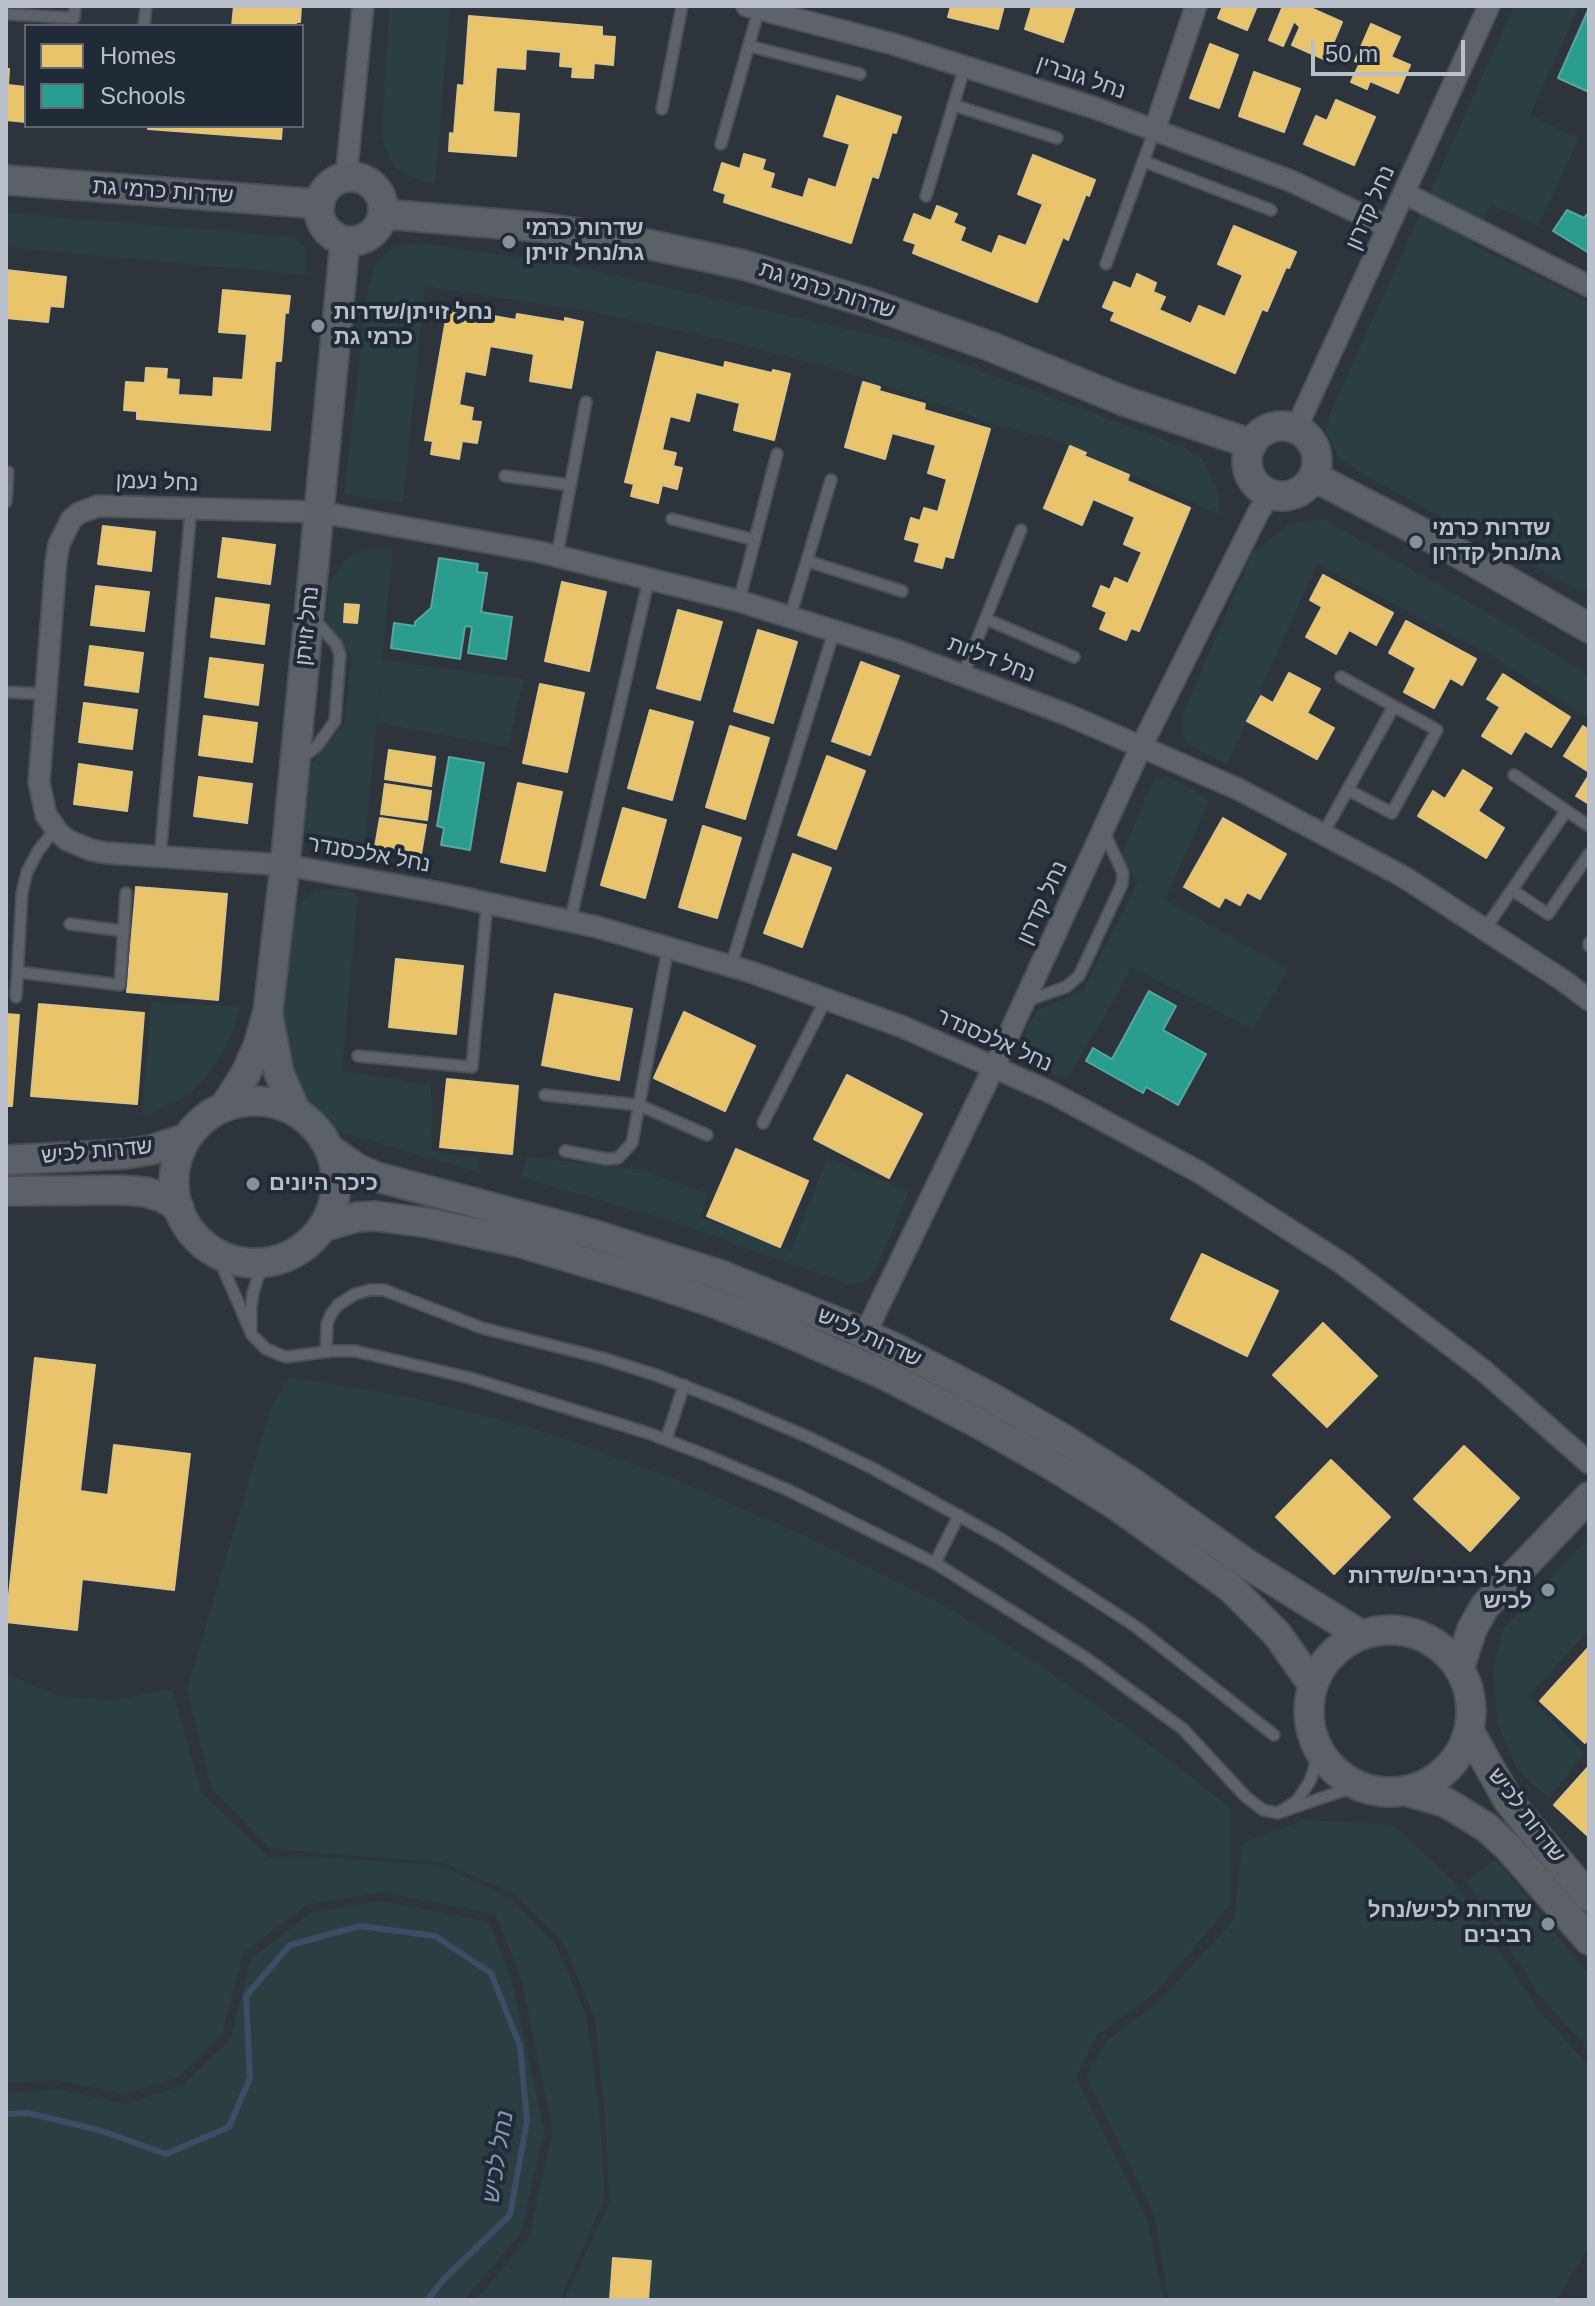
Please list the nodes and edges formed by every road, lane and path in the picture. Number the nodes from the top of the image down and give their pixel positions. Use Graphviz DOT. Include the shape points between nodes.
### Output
graph roads {
  1 [pos="75,6"];
  2 [pos="363,6"];
  3 [pos="682,6"];
  4 [pos="1196,6"];
  5 [pos="1489,6"];
  6 [pos="761,8"];
  7 [pos="6,14"];
  8 [pos="749,46"];
  9 [pos="965,66"];
  10 [pos="860,74"];
  11 [pos="953,105"];
  12 [pos="662,109"];
  13 [pos="1155,129"];
  14 [pos="1057,138"];
  15 [pos="721,144"];
  16 [pos="1143,161"];
  17 [pos="346,178"];
  18 [pos="6,180"];
  19 [pos="1404,193"];
  20 [pos="926,196"];
  21 [pos="320,204"];
  22 [pos="1271,210"];
  23 [pos="383,214"];
  24 [pos="1388,227"];
  25 [pos="345,241"];
  26 [pos="1106,264"];
  27 [pos="1589,286"];
  28 [pos="586,402"];
  29 [pos="1296,429"];
  30 [pos="1252,444"];
  31 [pos="777,454"];
  32 [pos="8,472"];
  33 [pos="505,476"];
  34 [pos="1314,477"];
  35 [pos="831,480"];
  36 [pos="570,485"];
  37 [pos="1270,494"];
  38 [pos="6,502"];
  39 [pos="191,508"];
  40 [pos="319,512"];
  41 [pos="672,519"];
  42 [pos="1021,530"];
  43 [pos="755,540"];
  44 [pos="557,556"];
  45 [pos="807,561"];
  46 [pos="649,578"];
  47 [pos="902,591"];
  48 [pos="739,601"];
  49 [pos="790,617"];
  50 [pos="986,619"];
  51 [pos="1589,627"];
  52 [pos="834,631"];
  53 [pos="1074,657"];
  54 [pos="963,675"];
  55 [pos="1341,677"];
  56 [pos="6,692"];
  57 [pos="45,694"];
  58 [pos="1394,706"];
  59 [pos="1141,747"];
  60 [pos="1514,775"];
  61 [pos="1348,790"];
  62 [pos="1566,811"];
  63 [pos="1589,826"];
  64 [pos="55,829"];
  65 [pos="1103,830"];
  66 [pos="1323,834"];
  67 [pos="1589,854"];
  68 [pos="160,857"];
  69 [pos="285,865"];
  70 [pos="1512,890"];
  71 [pos="126,893"];
  72 [pos="487,903"];
  73 [pos="570,922"];
  74 [pos="70,924"];
  75 [pos="1485,929"];
  76 [pos="124,931"];
  77 [pos="6,942"];
  78 [pos="19,943"];
  79 [pos="668,948"];
  80 [pos="731,966"];
  81 [pos="18,972"];
  82 [pos="16,997"];
  83 [pos="826,999"];
  84 [pos="1589,1000"];
  85 [pos="1024,1002"];
  86 [pos="268,1011"];
  87 [pos="358,1056"];
  88 [pos="994,1067"];
  89 [pos="545,1095"];
  90 [pos="639,1105"];
  91 [pos="225,1106"];
  92 [pos="296,1112"];
  93 [pos="763,1123"];
  94 [pos="707,1135"];
  95 [pos="187,1138"];
  96 [pos="329,1149"];
  97 [pos="565,1151"];
  98 [pos="6,1160"];
  99 [pos="6,1191"];
  100 [pos="179,1208"];
  101 [pos="323,1227"];
  102 [pos="209,1249"];
  103 [pos="271,1262"];
  104 [pos="865,1334"];
  105 [pos="252,1335"];
  106 [pos="326,1352"];
  107 [pos="684,1385"];
  108 [pos="666,1440"];
  109 [pos="1589,1463"];
  110 [pos="1589,1497"];
  111 [pos="959,1515"];
  112 [pos="935,1563"];
  113 [pos="1485,1606"];
  114 [pos="1361,1635"];
  115 [pos="1422,1636"];
  116 [pos="1459,1669"];
  117 [pos="1313,1685"];
  118 [pos="1469,1731"];
  119 [pos="1274,1735"];
  120 [pos="1317,1744"];
  121 [pos="1362,1786"];
  122 [pos="1406,1791"];
  123 [pos="1278,1813"];
  124 [pos="1589,1897"];
  125 [pos="1589,1940"];
  1 -- 7 [label="lane" via="74,18"];
  2 -- 17 [label="street"];
  3 -- 12 [label="lane"];
  4 -- 13 [label="street"];
  5 -- 19 [label="street, נחל קדרון"];
  6 -- 8 [label="lane"];
  6 -- 9 [label="street, נחל גוברין"];
  8 -- 10 [label="lane"];
  8 -- 15 [label="lane"];
  9 -- 11 [label="lane"];
  9 -- 13 [label="street, נחל גוברין"];
  11 -- 14 [label="lane"];
  11 -- 20 [label="lane"];
  13 -- 16 [label="lane"];
  13 -- 24 [label="street, נחל גוברין" via="1291,181"];
  16 -- 22 [label="lane"];
  16 -- 26 [label="lane"];
  17 -- 21 [label="street" via="326,190"];
  17 -- 23 [label="street" via="376,189"];
  18 -- 21 [label="street, שדרות כרמי גת"];
  19 -- 24 [label="street, נחל קדרון"];
  19 -- 27 [label="street"];
  21 -- 25 [label="street" via="325,228"];
  23 -- 25 [label="street" via="370,235"];
  23 -- 30 [label="street, שדרות כרמי גת" via="538,227 744,265 878,306"];
  24 -- 29 [label="street, נחל קדרון"];
  25 -- 40 [label="street, נחל זויתן"];
  28 -- 36 [label="lane"];
  29 -- 30 [label="street" via="1276,427"];
  29 -- 34 [label="street" via="1313,444"];
  30 -- 37 [label="street" via="1249,473"];
  31 -- 43 [label="lane"];
  32 -- 38 [label="lane"];
  33 -- 36 [label="lane"];
  34 -- 37 [label="street" via="1300,492"];
  34 -- 51 [label="street"];
  35 -- 45 [label="lane"];
  36 -- 44 [label="lane"];
  37 -- 59 [label="street, נחל קדרון"];
  39 -- 40 [label="street, נחל נעמן"];
  39 -- 57 [label="street, נחל נעמן" via="109,504 88,508 71,520 56,561"];
  39 -- 68 [label="lane"];
  40 -- 44 [label="street, נחל דליות"];
  40 -- 69 [label="street, נחל זויתן"];
  41 -- 43 [label="lane"];
  42 -- 50 [label="lane"];
  43 -- 48 [label="lane"];
  44 -- 46 [label="street, נחל דליות"];
  45 -- 47 [label="lane"];
  45 -- 49 [label="lane"];
  46 -- 48 [label="street, נחל דליות"];
  46 -- 73 [label="lane"];
  48 -- 49 [label="street, נחל דליות"];
  49 -- 52 [label="street, נחל דליות"];
  50 -- 53 [label="lane"];
  50 -- 54 [label="lane"];
  52 -- 54 [label="street, נחל דליות"];
  52 -- 80 [label="lane"];
  54 -- 59 [label="street, נחל דליות"];
  55 -- 58 [label="lane"];
  56 -- 57 [label="lane"];
  57 -- 64 [label="street, נחל נעמן" via="39,782 46,815"];
  58 -- 61 [label="lane"];
  58 -- 61 [label="lane" via="1437,730 1392,813"];
  59 -- 65 [label="street, נחל קדרון"];
  59 -- 66 [label="street, נחל דליות"];
  60 -- 62 [label="lane"];
  61 -- 66 [label="lane"];
  62 -- 63 [label="lane"];
  62 -- 70 [label="lane"];
  64 -- 68 [label="street" via="91,850"];
  64 -- 78 [label="lane" via="27,872"];
  65 -- 85 [label="street, נחל קדרון"];
  65 -- 85 [label="lane" via="1123,873 1116,898 1079,976 1066,987"];
  66 -- 75 [label="street, נחל דליות"];
  67 -- 70 [label="lane" via="1548,914"];
  68 -- 69 [label="street"];
  69 -- 72 [label="street, נחל אלכסנדר"];
  69 -- 86 [label="street, נחל זויתן"];
  70 -- 75 [label="lane"];
  71 -- 76 [label="lane"];
  72 -- 73 [label="street, נחל אלכסנדר"];
  72 -- 87 [label="lane" via="472,1067"];
  73 -- 79 [label="street, נחל אלכסנדר"];
  74 -- 76 [label="lane"];
  75 -- 84 [label="street, נחל דליות"];
  76 -- 81 [label="lane" via="120,985"];
  77 -- 78 [label="lane"];
  78 -- 81 [label="lane"];
  79 -- 80 [label="street, נחל אלכסנדר"];
  79 -- 90 [label="lane"];
  80 -- 83 [label="street, נחל אלכסנדר"];
  81 -- 82 [label="lane"];
  83 -- 88 [label="street, נחל אלכסנדר"];
  83 -- 93 [label="lane"];
  85 -- 88 [label="street, נחל קדרון"];
  86 -- 91 [label="street, נחל זויתן" via="246,1073"];
  86 -- 92 [label="street, נחל זויתן" via="279,1073"];
  88 -- 104 [label="street, נחל קדרון"];
  88 -- 109 [label="street, נחל אלכסנדר" via="1199,1172 1343,1264 1483,1370"];
  89 -- 90 [label="lane"];
  90 -- 94 [label="lane"];
  90 -- 97 [label="lane" via="632,1143 618,1158"];
  91 -- 92 [label="street" via="267,1102"];
  91 -- 95 [label="street"];
  92 -- 96 [label="street"];
  95 -- 98 [label="street, שדרות לכיש" via="125,1154"];
  95 -- 100 [label="street" via="175,1167"];
  96 -- 101 [label="street" via="335,1193"];
  96 -- 104 [label="street, שדרות לכיש" via="377,1177 658,1253"];
  99 -- 100 [label="street, שדרות לכיש" via="146,1192"];
  100 -- 102 [label="street"];
  101 -- 103 [label="street" via="295,1253"];
  101 -- 117 [label="street, שדרות לכיש" via="375,1216 518,1242 699,1298 860,1363 978,1423 1116,1505 1230,1587 1277,1634"];
  102 -- 103 [label="street" via="245,1263"];
  102 -- 105 [label="lane" via="221,1263"];
  103 -- 105 [label="lane" via="259,1274 253,1293"];
  104 -- 114 [label="street, שדרות לכיש" via="1055,1434"];
  105 -- 106 [label="lane" via="266,1349 286,1357"];
  106 -- 107 [label="lane" via="327,1324 338,1305 355,1294 384,1290 482,1328"];
  106 -- 108 [label="lane" via="355,1351 470,1378"];
  107 -- 108 [label="lane"];
  107 -- 111 [label="lane" via="808,1437"];
  108 -- 112 [label="lane" via="788,1490"];
  110 -- 113 [label="street"];
  111 -- 112 [label="lane"];
  111 -- 119 [label="lane" via="1135,1626"];
  112 -- 123 [label="lane" via="1142,1697 1183,1729 1246,1797 1263,1810"];
  113 -- 115 [label="street"];
  113 -- 116 [label="street"];
  114 -- 115 [label="street" via="1391,1630"];
  114 -- 117 [label="street" via="1328,1659"];
  115 -- 116 [label="street" via="1440,1646"];
  116 -- 118 [label="street" via="1471,1704"];
  117 -- 120 [label="street" via="1310,1716"];
  118 -- 122 [label="street" via="1450,1766 1430,1782"];
  118 -- 124 [label="street, שדרות לכיש" via="1508,1800"];
  120 -- 121 [label="street" via="1334,1769"];
  120 -- 123 [label="lane" via="1310,1781 1297,1801"];
  121 -- 122 [label="street"];
  121 -- 123 [label="lane"];
  122 -- 125 [label="street, שדרות לכיש" via="1445,1802 1486,1827"];
}
